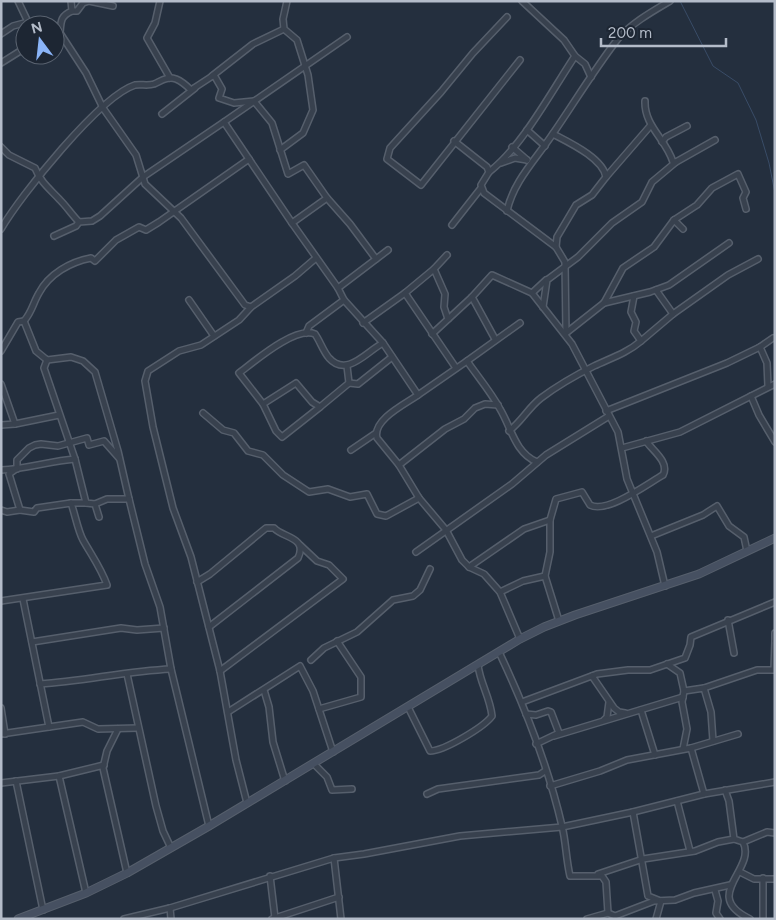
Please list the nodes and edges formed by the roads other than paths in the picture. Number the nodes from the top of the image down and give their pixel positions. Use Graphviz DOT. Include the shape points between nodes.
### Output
graph roads {
  1 [pos="18,1"];
  2 [pos="71,1"];
  3 [pos="89,1"];
  4 [pos="160,1"];
  5 [pos="288,1"];
  6 [pos="522,1"];
  7 [pos="670,1"];
  8 [pos="113,6"];
  9 [pos="72,11"];
  10 [pos="25,15"];
  11 [pos="64,15"];
  12 [pos="507,17"];
  13 [pos="15,25"];
  14 [pos="284,28"];
  15 [pos="1,34"];
  16 [pos="347,37"];
  17 [pos="65,42"];
  18 [pos="15,54"];
  19 [pos="575,56"];
  20 [pos="520,60"];
  21 [pos="1,63"];
  22 [pos="305,65"];
  23 [pos="214,75"];
  24 [pos="591,77"];
  25 [pos="170,78"];
  26 [pos="254,100"];
  27 [pos="646,101"];
  28 [pos="103,108"];
  29 [pos="162,114"];
  30 [pos="224,122"];
  31 [pos="651,125"];
  32 [pos="687,126"];
  33 [pos="527,130"];
  34 [pos="553,134"];
  35 [pos="715,140"];
  36 [pos="454,141"];
  37 [pos="662,142"];
  38 [pos="544,146"];
  39 [pos="1,147"];
  40 [pos="512,147"];
  41 [pos="280,150"];
  42 [pos="250,159"];
  43 [pos="528,162"];
  44 [pos="676,162"];
  45 [pos="501,163"];
  46 [pos="489,172"];
  47 [pos="143,177"];
  48 [pos="606,177"];
  49 [pos="39,178"];
  50 [pos="481,188"];
  51 [pos="327,198"];
  52 [pos="505,209"];
  53 [pos="175,210"];
  54 [pos="746,210"];
  55 [pos="674,220"];
  56 [pos="79,222"];
  57 [pos="292,223"];
  58 [pos="452,225"];
  59 [pos="1,229"];
  60 [pos="682,229"];
  61 [pos="54,236"];
  62 [pos="729,243"];
  63 [pos="556,247"];
  64 [pos="388,250"];
  65 [pos="447,255"];
  66 [pos="316,258"];
  67 [pos="376,259"];
  68 [pos="758,259"];
  69 [pos="566,264"];
  70 [pos="434,269"];
  71 [pos="547,280"];
  72 [pos="338,288"];
  73 [pos="656,290"];
  74 [pos="405,293"];
  75 [pos="532,293"];
  76 [pos="634,296"];
  77 [pos="472,297"];
  78 [pos="189,300"];
  79 [pos="344,300"];
  80 [pos="604,303"];
  81 [pos="251,307"];
  82 [pos="543,307"];
  83 [pos="673,314"];
  84 [pos="448,319"];
  85 [pos="24,321"];
  86 [pos="362,323"];
  87 [pos="520,323"];
  88 [pos="306,333"];
  89 [pos="566,333"];
  90 [pos="432,334"];
  91 [pos="214,336"];
  92 [pos="773,338"];
  93 [pos="495,339"];
  94 [pos="641,341"];
  95 [pos="383,343"];
  96 [pos="760,347"];
  97 [pos="1,351"];
  98 [pos="392,357"];
  99 [pos="47,360"];
  100 [pos="467,361"];
  101 [pos="347,366"];
  102 [pos="456,368"];
  103 [pos="586,370"];
  104 [pos="349,383"];
  105 [pos="1,384"];
  106 [pos="775,384"];
  107 [pos="768,386"];
  108 [pos="418,395"];
  109 [pos="752,396"];
  110 [pos="263,404"];
  111 [pos="498,405"];
  112 [pos="320,407"];
  113 [pos="203,413"];
  114 [pos="608,414"];
  115 [pos="59,415"];
  116 [pos="15,424"];
  117 [pos="1,426"];
  118 [pos="509,430"];
  119 [pos="376,433"];
  120 [pos="646,441"];
  121 [pos="775,442"];
  122 [pos="68,443"];
  123 [pos="622,448"];
  124 [pos="351,450"];
  125 [pos="75,459"];
  126 [pos="120,459"];
  127 [pos="537,462"];
  128 [pos="399,465"];
  129 [pos="17,469"];
  130 [pos="1,470"];
  131 [pos="634,492"];
  132 [pos="419,498"];
  133 [pos="129,499"];
  134 [pos="71,503"];
  135 [pos="86,503"];
  136 [pos="96,504"];
  137 [pos="1,510"];
  138 [pos="20,510"];
  139 [pos="99,517"];
  140 [pos="550,520"];
  141 [pos="446,530"];
  142 [pos="651,536"];
  143 [pos="775,538"];
  144 [pos="300,544"];
  145 [pos="747,551"];
  146 [pos="416,552"];
  147 [pos="469,567"];
  148 [pos="430,569"];
  149 [pos="545,576"];
  150 [pos="196,582"];
  151 [pos="665,586"];
  152 [pos="500,592"];
  153 [pos="23,599"];
  154 [pos="1,602"];
  155 [pos="775,602"];
  156 [pos="728,620"];
  157 [pos="559,621"];
  158 [pos="209,627"];
  159 [pos="164,628"];
  160 [pos="775,633"];
  161 [pos="520,639"];
  162 [pos="337,641"];
  163 [pos="775,641"];
  164 [pos="32,642"];
  165 [pos="499,652"];
  166 [pos="734,653"];
  167 [pos="311,660"];
  168 [pos="667,664"];
  169 [pos="478,665"];
  170 [pos="171,669"];
  171 [pos="220,671"];
  172 [pos="127,674"];
  173 [pos="592,676"];
  174 [pos="40,684"];
  175 [pos="704,688"];
  176 [pos="264,690"];
  177 [pos="684,690"];
  178 [pos="683,697"];
  179 [pos="522,702"];
  180 [pos="609,702"];
  181 [pos="408,707"];
  182 [pos="1,708"];
  183 [pos="319,709"];
  184 [pos="641,710"];
  185 [pos="228,712"];
  186 [pos="629,713"];
  187 [pos="526,714"];
  188 [pos="604,721"];
  189 [pos="49,727"];
  190 [pos="138,728"];
  191 [pos="118,729"];
  192 [pos="3,734"];
  193 [pos="738,734"];
  194 [pos="554,736"];
  195 [pos="713,741"];
  196 [pos="536,744"];
  197 [pos="691,748"];
  198 [pos="683,749"];
  199 [pos="333,752"];
  200 [pos="654,755"];
  201 [pos="314,764"];
  202 [pos="104,765"];
  203 [pos="545,771"];
  204 [pos="59,776"];
  205 [pos="16,781"];
  206 [pos="285,781"];
  207 [pos="775,782"];
  208 [pos="1,783"];
  209 [pos="550,786"];
  210 [pos="352,789"];
  211 [pos="724,790"];
  212 [pos="427,794"];
  213 [pos="704,794"];
  214 [pos="677,801"];
  215 [pos="247,802"];
  216 [pos="633,812"];
  217 [pos="209,826"];
  218 [pos="562,827"];
  219 [pos="775,833"];
  220 [pos="734,839"];
  221 [pos="743,842"];
  222 [pos="171,848"];
  223 [pos="690,851"];
  224 [pos="334,858"];
  225 [pos="643,859"];
  226 [pos="740,872"];
  227 [pos="127,873"];
  228 [pos="598,874"];
  229 [pos="270,876"];
  230 [pos="763,878"];
  231 [pos="775,879"];
  232 [pos="730,885"];
  233 [pos="715,890"];
  234 [pos="86,893"];
  235 [pos="339,897"];
  236 [pos="661,902"];
  237 [pos="170,908"];
  238 [pos="43,910"];
  239 [pos="608,913"];
  240 [pos="32,917"];
  241 [pos="274,918"];
  242 [pos="18,919"];
  243 [pos="124,919"];
  244 [pos="171,919"];
  245 [pos="340,919"];
  246 [pos="587,919"];
  247 [pos="656,919"];
  248 [pos="720,919"];
  249 [pos="750,919"];
  250 [pos="764,919"];
  1 -- 10 [label="street"];
  2 -- 9 [label="street"];
  3 -- 8 [label="street"];
  3 -- 9 [label="street" via="77,11"];
  4 -- 25 [label="street" via="155,23 147,38"];
  5 -- 14 [label="street"];
  6 -- 19 [label="street" via="564,40"];
  7 -- 24 [label="street" via="618,38"];
  9 -- 11 [label="street"];
  12 -- 36 [label="street" via="390,148 387,160 421,186"];
  13 -- 15 [label="street"];
  14 -- 22 [label="street" via="297,40"];
  14 -- 23 [label="street" via="253,44"];
  16 -- 22 [label="street"];
  17 -- 28 [label="street" via="86,73"];
  18 -- 21 [label="street"];
  19 -- 24 [label="street" via="585,64"];
  19 -- 33 [label="street"];
  20 -- 36 [label="street"];
  22 -- 26 [label="street"];
  22 -- 41 [label="street" via="313,110 311,119 303,133"];
  23 -- 25 [label="street" via="191,90 177,79"];
  23 -- 26 [label="street" via="222,89 219,98 234,103"];
  23 -- 29 [label="street"];
  24 -- 34 [label="street"];
  25 -- 28 [label="street" via="136,85 118,94"];
  26 -- 30 [label="street"];
  26 -- 41 [label="street" via="272,124"];
  27 -- 31 [label="street" via="645,115"];
  28 -- 47 [label="street" via="136,155"];
  28 -- 49 [label="street" via="75,133"];
  30 -- 42 [label="street"];
  30 -- 47 [label="street"];
  31 -- 37 [label="street"];
  31 -- 48 [label="street"];
  32 -- 37 [label="street"];
  33 -- 38 [label="street"];
  33 -- 40 [label="street"];
  34 -- 38 [label="street"];
  34 -- 48 [label="street" via="585,152 605,171"];
  35 -- 44 [label="street"];
  36 -- 46 [label="street"];
  37 -- 44 [label="street"];
  38 -- 43 [label="street"];
  39 -- 49 [label="street" via="9,155 35,168"];
  40 -- 43 [label="street"];
  40 -- 45 [label="street"];
  41 -- 51 [label="street" via="288,174 304,165"];
  42 -- 53 [label="street"];
  42 -- 57 [label="street"];
  43 -- 45 [label="street" via="515,158"];
  43 -- 52 [label="street"];
  44 -- 69 [label="street" via="652,182 642,202 612,223 588,248"];
  45 -- 46 [label="street"];
  46 -- 50 [label="street"];
  47 -- 53 [label="street" via="148,189"];
  47 -- 56 [label="street" via="100,216 92,221"];
  48 -- 63 [label="street" via="592,195 576,205 557,237"];
  49 -- 56 [label="street"];
  49 -- 59 [label="street"];
  50 -- 52 [label="street"];
  50 -- 58 [label="street"];
  51 -- 57 [label="street"];
  51 -- 67 [label="street"];
  52 -- 63 [label="street"];
  53 -- 81 [label="street" via="245,305"];
  53 -- 85 [label="street" via="146,230 139,227 116,240 95,261 91,258 80,260 59,271 45,283"];
  54 -- 55 [label="street" via="743,198 746,192 738,174 712,188 697,205"];
  55 -- 60 [label="street"];
  55 -- 80 [label="street" via="654,247 623,268"];
  56 -- 61 [label="street"];
  57 -- 66 [label="street"];
  62 -- 73 [label="street" via="669,285"];
  63 -- 69 [label="street"];
  64 -- 67 [label="street"];
  65 -- 70 [label="street"];
  66 -- 72 [label="street"];
  66 -- 81 [label="street"];
  67 -- 72 [label="street"];
  68 -- 83 [label="street" via="728,275"];
  69 -- 71 [label="street"];
  69 -- 89 [label="street"];
  70 -- 74 [label="street"];
  70 -- 84 [label="street" via="445,294 444,307"];
  71 -- 75 [label="street"];
  71 -- 82 [label="street"];
  72 -- 79 [label="street"];
  73 -- 76 [label="street"];
  73 -- 83 [label="street"];
  74 -- 86 [label="street"];
  74 -- 90 [label="street"];
  75 -- 77 [label="street" via="492,275"];
  75 -- 82 [label="street"];
  76 -- 80 [label="street"];
  76 -- 94 [label="street" via="631,312 636,322 634,331"];
  77 -- 84 [label="street"];
  77 -- 93 [label="street"];
  78 -- 91 [label="street"];
  79 -- 86 [label="street"];
  79 -- 88 [label="street" via="309,326"];
  80 -- 89 [label="street"];
  81 -- 91 [label="street" via="239,320"];
  82 -- 89 [label="street"];
  83 -- 94 [label="street"];
  84 -- 90 [label="street"];
  85 -- 97 [label="street" via="18,322"];
  85 -- 99 [label="street" via="36,351"];
  86 -- 95 [label="street"];
  87 -- 93 [label="street"];
  88 -- 101 [label="street" via="315,334 331,360"];
  88 -- 110 [label="street" via="290,337 238,373"];
  89 -- 103 [label="street"];
  90 -- 102 [label="street"];
  91 -- 150 [label="street" via="201,345 179,351 148,371 145,381 173,508 192,557"];
  92 -- 96 [label="street"];
  93 -- 100 [label="street"];
  94 -- 103 [label="street" via="629,351"];
  95 -- 98 [label="street"];
  95 -- 101 [label="street"];
  96 -- 107 [label="street" via="767,363"];
  96 -- 114 [label="street"];
  98 -- 104 [label="street" via="358,384"];
  98 -- 108 [label="street"];
  99 -- 115 [label="street" via="44,368"];
  99 -- 126 [label="street" via="71,357 83,360 95,372"];
  100 -- 102 [label="street"];
  100 -- 111 [label="street"];
  101 -- 104 [label="street"];
  102 -- 108 [label="street"];
  103 -- 114 [label="street"];
  103 -- 118 [label="street" via="540,399"];
  104 -- 112 [label="street"];
  105 -- 116 [label="street"];
  106 -- 107 [label="street"];
  107 -- 109 [label="street"];
  108 -- 119 [label="street" via="379,424"];
  109 -- 120 [label="street" via="680,432"];
  109 -- 121 [label="street"];
  110 -- 112 [label="street" via="296,383"];
  110 -- 112 [label="street" via="282,437"];
  111 -- 118 [label="street"];
  111 -- 128 [label="street" via="485,404 475,408"];
  113 -- 132 [label="street" via="223,430 234,433 248,451 263,455 309,492 328,489 350,497 367,494 377,514 386,516"];
  114 -- 123 [label="street"];
  114 -- 127 [label="street"];
  115 -- 116 [label="street"];
  115 -- 122 [label="street"];
  116 -- 117 [label="street"];
  118 -- 127 [label="street" via="530,459"];
  119 -- 124 [label="street"];
  119 -- 128 [label="street"];
  120 -- 123 [label="street"];
  120 -- 131 [label="street" via="658,453 665,473"];
  122 -- 125 [label="street"];
  122 -- 126 [label="street" via="87,438 89,445 104,441"];
  122 -- 129 [label="street" via="29,448 17,460"];
  123 -- 131 [label="street" via="627,479"];
  125 -- 129 [label="street"];
  125 -- 135 [label="street"];
  126 -- 133 [label="street"];
  127 -- 141 [label="street" via="512,484"];
  128 -- 132 [label="street"];
  129 -- 130 [label="street"];
  129 -- 138 [label="street" via="9,474"];
  131 -- 140 [label="street" via="598,507 590,505 582,492 558,497"];
  131 -- 142 [label="street"];
  132 -- 141 [label="street"];
  133 -- 136 [label="street" via="107,499"];
  133 -- 159 [label="street"];
  134 -- 135 [label="street"];
  134 -- 138 [label="street" via="37,508 34,512"];
  134 -- 153 [label="street" via="82,540 100,565 107,585"];
  135 -- 136 [label="street"];
  136 -- 139 [label="street"];
  137 -- 138 [label="street"];
  140 -- 147 [label="street" via="524,529"];
  140 -- 149 [label="street" via="550,552"];
  141 -- 146 [label="street"];
  141 -- 147 [label="street" via="456,552"];
  142 -- 145 [label="street" via="717,506 729,526 744,537"];
  142 -- 151 [label="street"];
  143 -- 145 [label="main road"];
  144 -- 150 [label="street" via="274,528 266,528"];
  144 -- 158 [label="street" via="298,558"];
  144 -- 171 [label="street" via="317,561 330,565 343,580"];
  145 -- 151 [label="main road"];
  147 -- 152 [label="street" via="484,574"];
  148 -- 162 [label="street" via="420,590 412,596 393,600 357,632"];
  149 -- 152 [label="street" via="523,581"];
  149 -- 157 [label="street"];
  150 -- 158 [label="street"];
  151 -- 157 [label="main road"];
  152 -- 161 [label="street"];
  153 -- 154 [label="street"];
  153 -- 164 [label="street"];
  155 -- 156 [label="street"];
  156 -- 166 [label="street"];
  156 -- 168 [label="street" via="691,637 685,658"];
  157 -- 161 [label="main road"];
  158 -- 171 [label="street"];
  159 -- 164 [label="street" via="121,628"];
  159 -- 170 [label="street"];
  160 -- 163 [label="street"];
  161 -- 165 [label="main road"];
  162 -- 167 [label="street"];
  162 -- 183 [label="street" via="361,677 361,697"];
  163 -- 175 [label="street" via="774,670 757,670"];
  164 -- 174 [label="street"];
  165 -- 169 [label="main road"];
  165 -- 179 [label="street"];
  168 -- 173 [label="street" via="650,670 613,671"];
  168 -- 177 [label="street" via="680,673"];
  169 -- 181 [label="main road"];
  169 -- 181 [label="street" via="480,679 491,701 492,716 471,733 449,746 430,750"];
  170 -- 172 [label="street"];
  170 -- 217 [label="street"];
  171 -- 185 [label="street"];
  172 -- 174 [label="street"];
  172 -- 190 [label="street"];
  173 -- 179 [label="street"];
  173 -- 180 [label="street"];
  174 -- 189 [label="street"];
  175 -- 177 [label="street"];
  175 -- 195 [label="street" via="711,712"];
  176 -- 183 [label="street" via="300,666"];
  176 -- 185 [label="street"];
  176 -- 206 [label="street" via="273,742"];
  177 -- 178 [label="street"];
  178 -- 184 [label="street"];
  178 -- 198 [label="street" via="687,729"];
  179 -- 187 [label="street"];
  180 -- 186 [label="street" via="619,712"];
  180 -- 188 [label="street"];
  181 -- 199 [label="main road"];
  182 -- 192 [label="street"];
  183 -- 199 [label="street"];
  184 -- 186 [label="street"];
  184 -- 200 [label="street"];
  185 -- 215 [label="street" via="234,754"];
  186 -- 188 [label="street"];
  187 -- 194 [label="street" via="551,712 560,731"];
  187 -- 196 [label="street"];
  188 -- 194 [label="street"];
  189 -- 191 [label="street" via="83,722 98,729"];
  189 -- 192 [label="street"];
  190 -- 191 [label="street"];
  190 -- 222 [label="street" via="156,806"];
  191 -- 202 [label="street"];
  193 -- 195 [label="street"];
  194 -- 196 [label="street"];
  195 -- 197 [label="street"];
  196 -- 203 [label="street"];
  197 -- 198 [label="street"];
  197 -- 213 [label="street"];
  198 -- 200 [label="street"];
  199 -- 201 [label="main road"];
  200 -- 209 [label="street" via="627,760"];
  201 -- 206 [label="main road"];
  201 -- 210 [label="street" via="327,777 332,790"];
  202 -- 204 [label="street"];
  202 -- 227 [label="street"];
  203 -- 209 [label="street"];
  203 -- 212 [label="street" via="539,775 438,789"];
  204 -- 205 [label="street"];
  204 -- 234 [label="street"];
  205 -- 208 [label="street"];
  205 -- 238 [label="street"];
  206 -- 215 [label="main road"];
  207 -- 211 [label="street"];
  209 -- 218 [label="street"];
  211 -- 213 [label="street"];
  211 -- 220 [label="street" via="729,801"];
  213 -- 214 [label="street"];
  214 -- 216 [label="street"];
  214 -- 223 [label="street"];
  215 -- 217 [label="main road"];
  216 -- 218 [label="street"];
  216 -- 225 [label="street"];
  217 -- 222 [label="main road"];
  218 -- 224 [label="street" via="460,836"];
  218 -- 228 [label="street" via="570,876"];
  219 -- 221 [label="street" via="767,832"];
  220 -- 221 [label="street"];
  220 -- 223 [label="street"];
  221 -- 226 [label="street" via="745,854"];
  222 -- 227 [label="main road"];
  223 -- 225 [label="street"];
  224 -- 229 [label="street"];
  224 -- 235 [label="street"];
  225 -- 228 [label="street"];
  225 -- 236 [label="street" via="642,871 648,896"];
  226 -- 230 [label="street" via="754,879"];
  226 -- 232 [label="street"];
  227 -- 234 [label="main road"];
  228 -- 239 [label="street" via="606,882"];
  229 -- 237 [label="street"];
  229 -- 241 [label="street"];
  230 -- 231 [label="street"];
  230 -- 250 [label="street"];
  232 -- 233 [label="street"];
  232 -- 249 [label="street" via="731,902 736,910"];
  233 -- 236 [label="street"];
  233 -- 248 [label="street" via="718,901 716,913"];
  234 -- 238 [label="main road"];
  235 -- 241 [label="street"];
  235 -- 245 [label="street"];
  236 -- 239 [label="street" via="654,901 615,916"];
  236 -- 247 [label="street"];
  237 -- 243 [label="street"];
  237 -- 244 [label="street"];
  238 -- 240 [label="main road"];
  239 -- 246 [label="street"];
  240 -- 242 [label="main road"];
}
